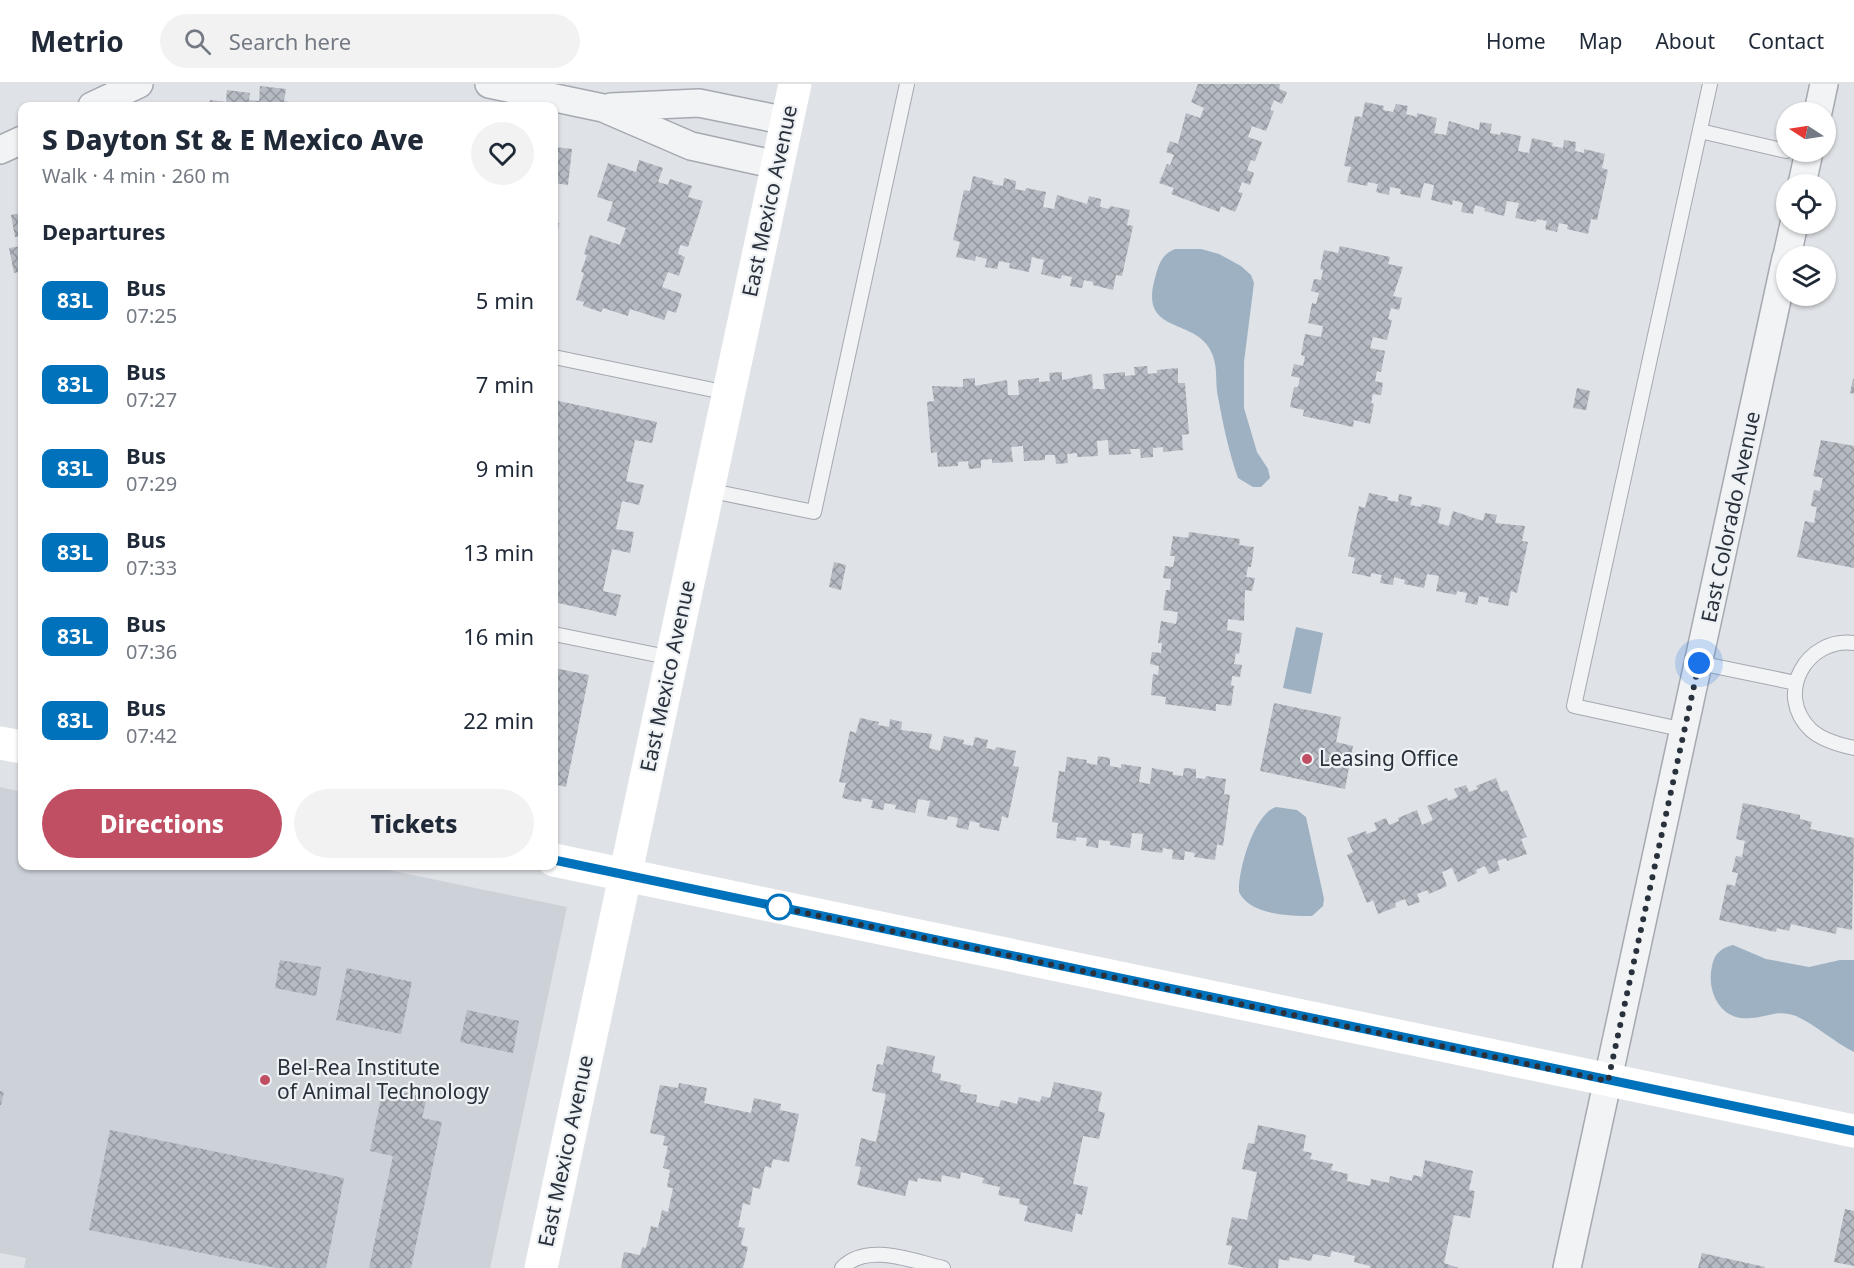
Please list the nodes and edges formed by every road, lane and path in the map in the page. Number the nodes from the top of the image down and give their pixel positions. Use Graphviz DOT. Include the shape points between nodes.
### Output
graph roads {
  1 [pos="489,84"];
  2 [pos="795,84"];
  3 [pos="907,84"];
  4 [pos="1710,84"];
  5 [pos="1824,84"];
  6 [pos="131,86"];
  7 [pos="100,102"];
  8 [pos="1820,102"];
  9 [pos="603,108"];
  10 [pos="787,121"];
  11 [pos="1700,131"];
  12 [pos="18,142"];
  13 [pos="1776,147"];
  14 [pos="0,150"];
  15 [pos="777,165"];
  16 [pos="1776,306"];
  17 [pos="558,358"];
  18 [pos="728,393"];
  19 [pos="707,490"];
  20 [pos="558,635"];
  21 [pos="1854,643"];
  22 [pos="672,658"];
  23 [pos="1699,663"];
  24 [pos="1796,682"];
  25 [pos="1684,730"];
  26 [pos="0,743"];
  27 [pos="18,746"];
  28 [pos="1854,748"];
  29 [pos="558,861"];
  30 [pos="626,875"];
  31 [pos="1608,1081"];
  32 [pos="1854,1131"];
  33 [pos="540,1268"];
  34 [pos="842,1268"];
  35 [pos="943,1268"];
  36 [pos="1568,1268"];
  1 -- 9 [label="street"];
  2 -- 10 [label="street, East Mexico Avenue"];
  3 -- 19 [label="lane" via="814,512"];
  4 -- 11 [label="lane"];
  5 -- 8 [label="street"];
  6 -- 7 [label="street"];
  9 -- 10 [label="street" via="699,103"];
  9 -- 15 [label="street" via="691,146"];
  10 -- 15 [label="street, East Mexico Avenue"];
  11 -- 13 [label="lane"];
  11 -- 25 [label="lane" via="1574,706"];
  12 -- 14 [label="street"];
  15 -- 18 [label="street, East Mexico Avenue"];
  16 -- 23 [label="street, East Colorado Avenue"];
  17 -- 18 [label="lane"];
  18 -- 19 [label="street, East Mexico Avenue"];
  19 -- 22 [label="street, East Mexico Avenue"];
  20 -- 22 [label="lane"];
  21 -- 24 [label="lane" via="1840,642 1813,654"];
  22 -- 30 [label="street, East Mexico Avenue"];
  23 -- 24 [label="lane"];
  23 -- 25 [label="street, East Colorado Avenue"];
  24 -- 28 [label="lane" via="1797,705 1808,726 1824,738"];
  25 -- 31 [label="street, East Colorado Avenue"];
  26 -- 27 [label="street"];
  29 -- 30 [label="street"];
  30 -- 31 [label="street"];
  30 -- 33 [label="street, East Mexico Avenue"];
  31 -- 32 [label="street"];
  31 -- 36 [label="street, East Colorado Avenue"];
  34 -- 35 [label="lane" via="850,1260 872,1255"];
}
